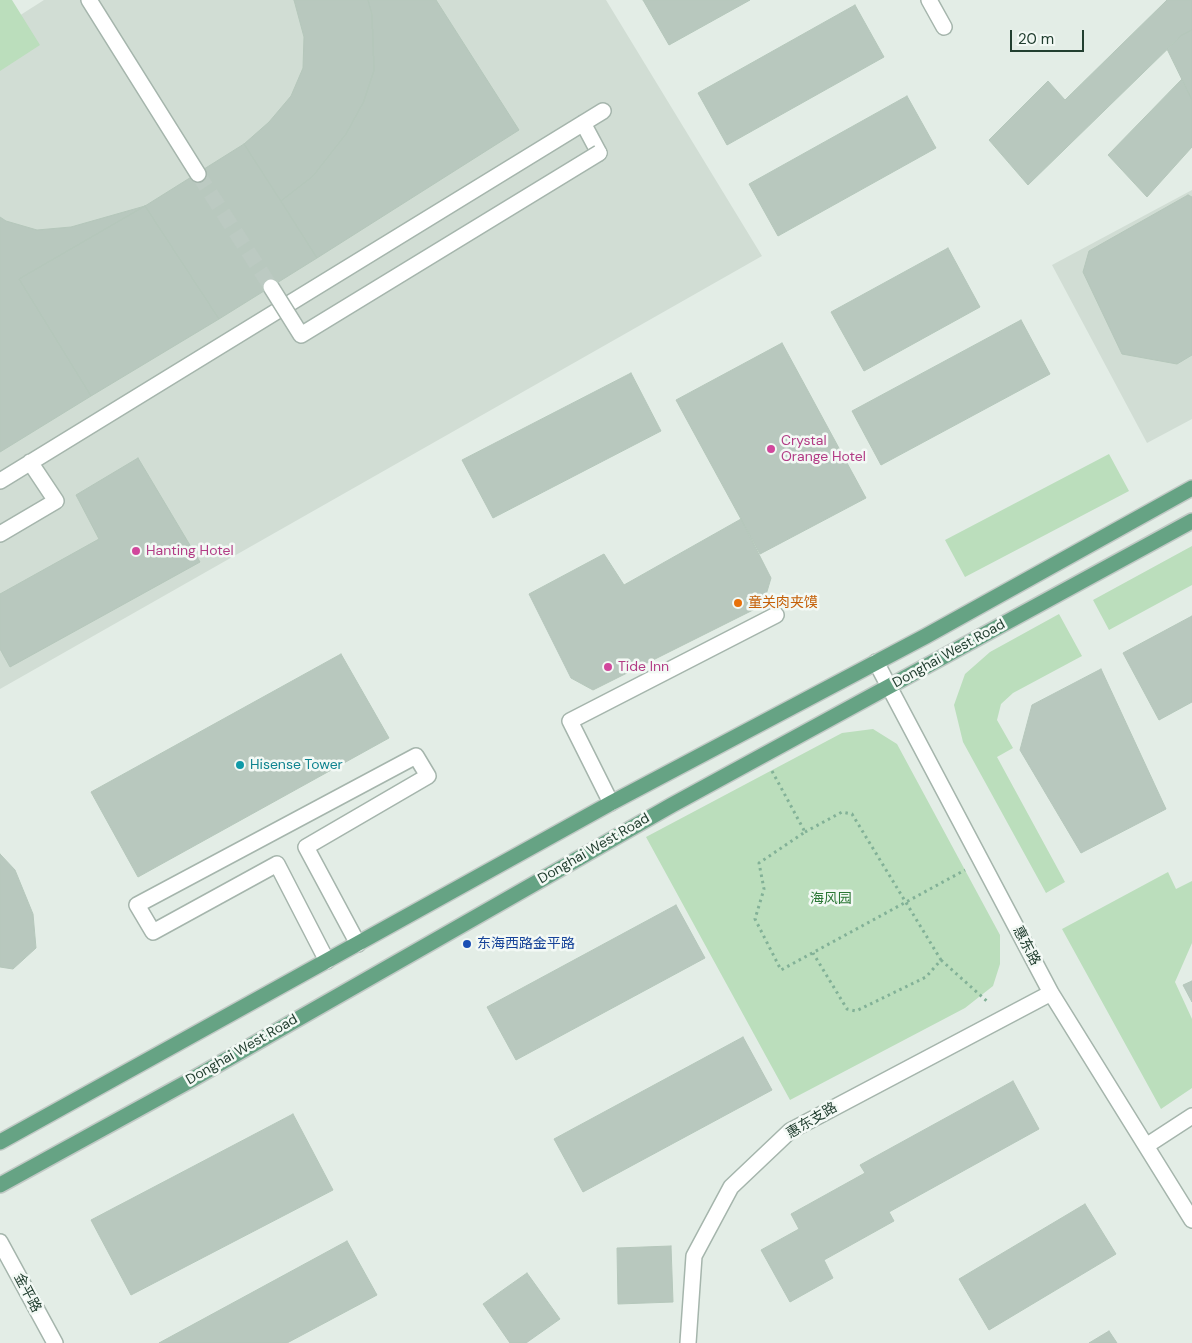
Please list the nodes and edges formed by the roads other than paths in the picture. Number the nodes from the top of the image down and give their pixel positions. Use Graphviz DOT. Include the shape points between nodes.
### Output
graph roads {
  1 [pos="89,0"];
  2 [pos="929,0"];
  3 [pos="944,26"];
  4 [pos="603,110"];
  5 [pos="582,123"];
  6 [pos="198,174"];
  7 [pos="270,287"];
  8 [pos="30,462"];
  9 [pos="0,481"];
  10 [pos="1192,488"];
  11 [pos="1192,521"];
  12 [pos="0,534"];
  13 [pos="776,615"];
  14 [pos="876,662"];
  15 [pos="890,687"];
  16 [pos="611,803"];
  17 [pos="358,944"];
  18 [pos="327,961"];
  19 [pos="1051,994"];
  20 [pos="1192,1116"];
  21 [pos="0,1142"];
  22 [pos="1146,1146"];
  23 [pos="0,1185"];
  24 [pos="1192,1220"];
  25 [pos="0,1242"];
  26 [pos="54,1343"];
  27 [pos="688,1343"];
  1 -- 6 [label="street"];
  2 -- 3 [label="street"];
  4 -- 5 [label="street"];
  5 -- 7 [label="street, bridge" via="598,153 301,335"];
  5 -- 8 [label="street"];
  8 -- 9 [label="street"];
  8 -- 12 [label="street" via="56,501"];
  10 -- 14 [label="main road, Donghai West Road"];
  11 -- 15 [label="main road, Donghai West Road"];
  13 -- 16 [label="street" via="570,721"];
  14 -- 15 [label="street, 惠东路"];
  14 -- 16 [label="main road, Donghai West Road"];
  15 -- 19 [label="street, 惠东路"];
  15 -- 23 [label="main road, Donghai West Road" via="672,805 191,1080"];
  16 -- 17 [label="main road, Donghai West Road"];
  17 -- 18 [label="main road, Donghai West Road"];
  17 -- 18 [label="street" via="306,847 428,776 416,756 138,905 153,932 276,864"];
  18 -- 21 [label="main road, Donghai West Road"];
  19 -- 22 [label="street, 惠东路"];
  19 -- 27 [label="street, 惠东支路" via="790,1131 731,1187 694,1256"];
  20 -- 22 [label="street"];
  22 -- 24 [label="street, 惠东路"];
  25 -- 26 [label="street, 金平路"];
}
